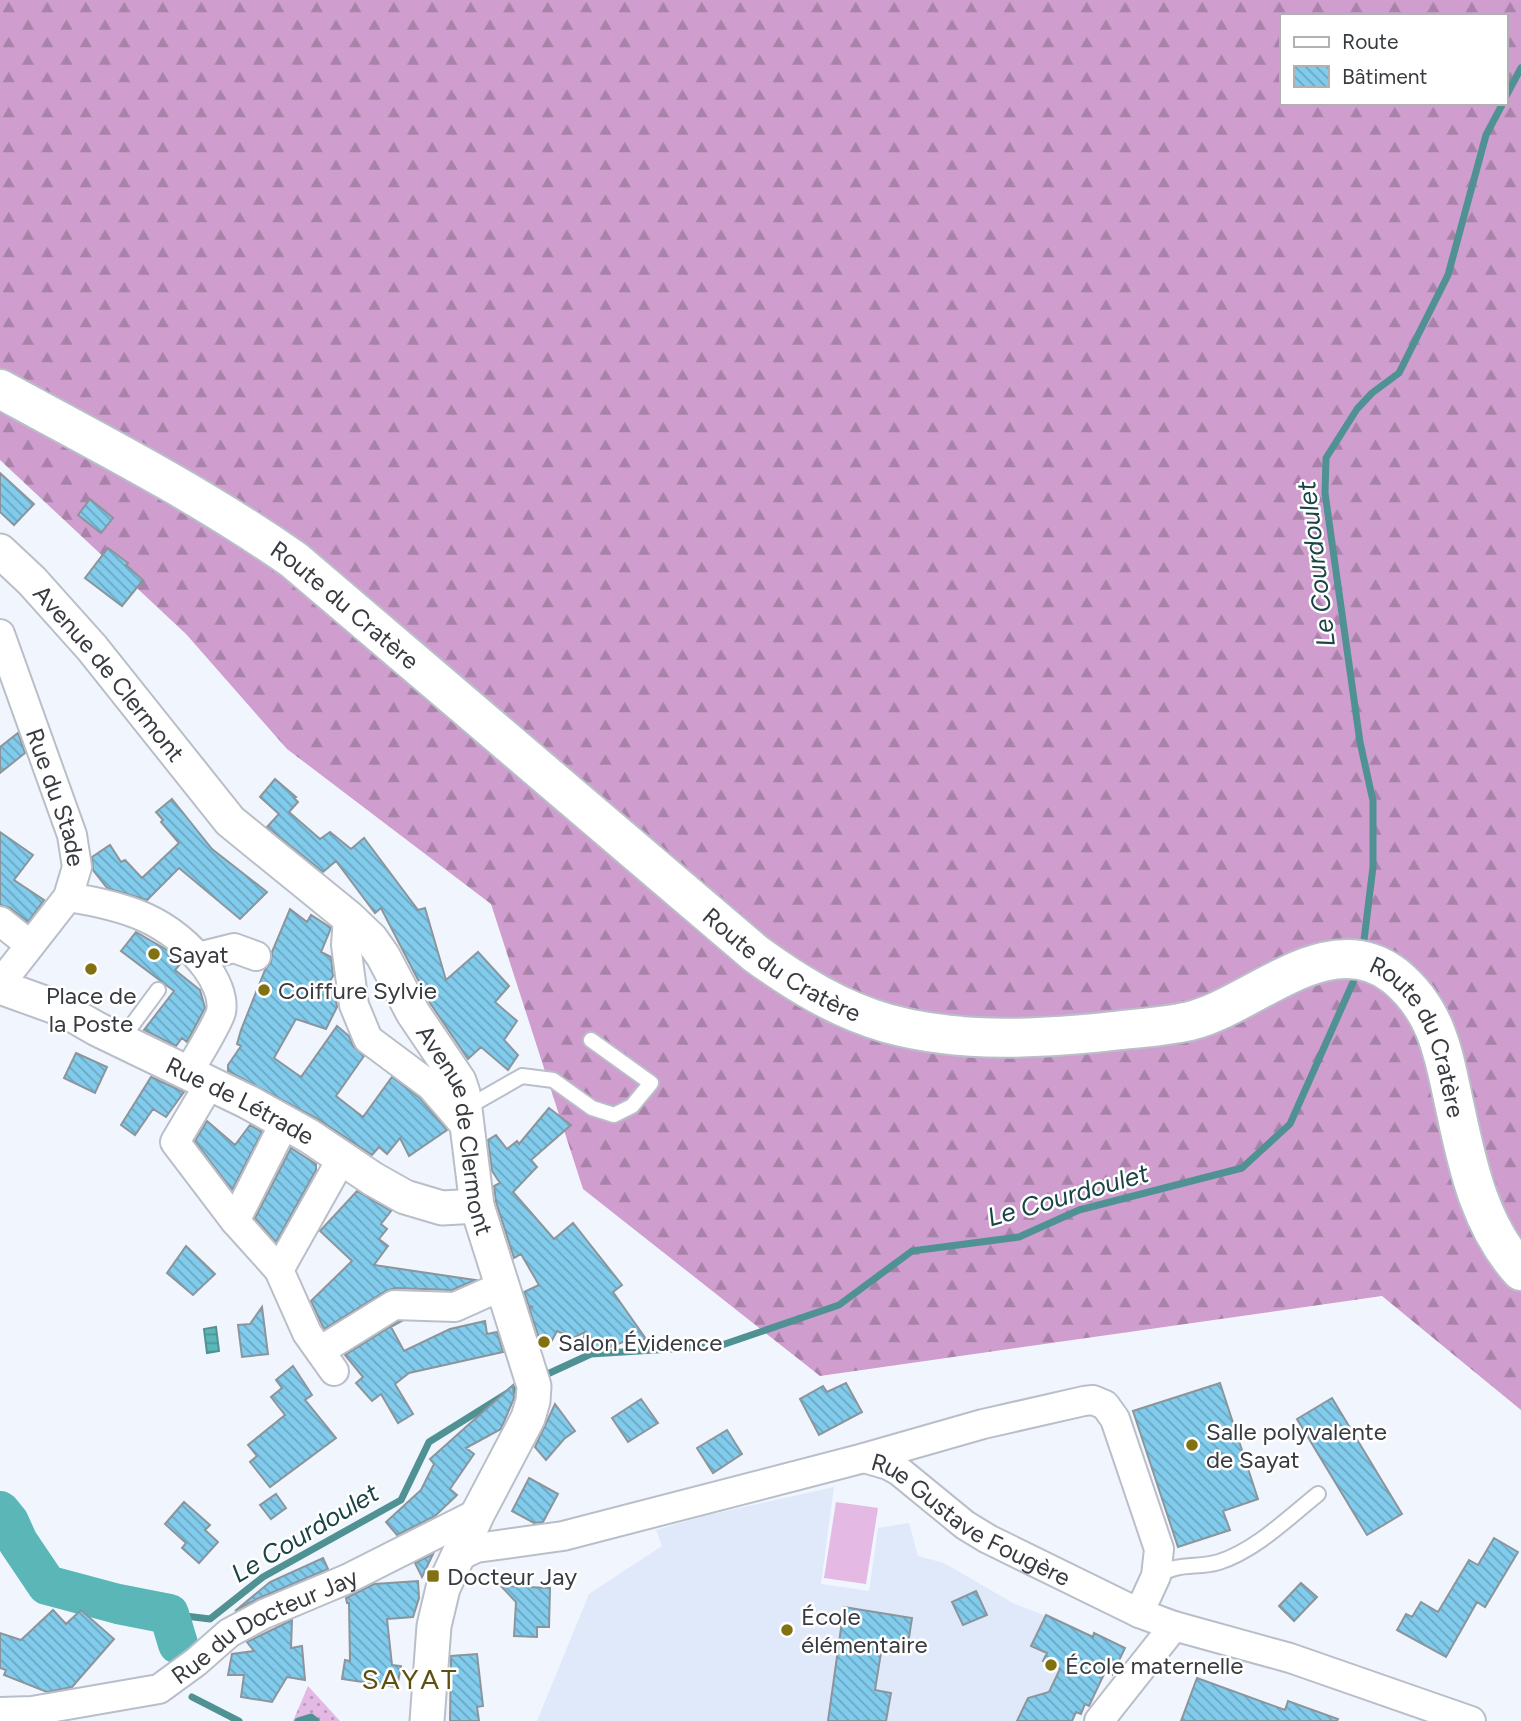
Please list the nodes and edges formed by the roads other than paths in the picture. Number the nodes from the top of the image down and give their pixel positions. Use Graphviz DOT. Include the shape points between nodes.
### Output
graph roads {
  1 [pos="0,389"];
  2 [pos="0,551"];
  3 [pos="0,634"];
  4 [pos="8,678"];
  5 [pos="68,897"];
  6 [pos="348,917"];
  7 [pos="0,921"];
  8 [pos="30,945"];
  9 [pos="256,956"];
  10 [pos="198,957"];
  11 [pos="0,986"];
  12 [pos="158,990"];
  13 [pos="121,1040"];
  14 [pos="591,1040"];
  15 [pos="199,1078"];
  16 [pos="467,1119"];
  17 [pos="285,1122"];
  18 [pos="342,1158"];
  19 [pos="477,1206"];
  20 [pos="235,1221"];
  21 [pos="1516,1267"];
  22 [pos="279,1270"];
  23 [pos="502,1286"];
  24 [pos="864,1458"];
  25 [pos="1318,1494"];
  26 [pos="478,1513"];
  27 [pos="457,1557"];
  28 [pos="1152,1583"];
  29 [pos="1139,1613"];
  30 [pos="1174,1626"];
  31 [pos="0,1715"];
  32 [pos="10,1721"];
  33 [pos="427,1721"];
  34 [pos="1100,1721"];
  35 [pos="1471,1721"];
  1 -- 21 [label="main road, Route du Cratère" via="173,482 294,560 756,954 848,1009 922,1031 986,1037 1083,1034 1203,1017 1290,974 1338,960 1360,960 1386,971 1417,998 1434,1023 1475,1188 1488,1222"];
  2 -- 6 [label="street, Avenue de Clermont" via="92,648 230,821"];
  3 -- 4 [label="street, Rue du Stade"];
  4 -- 5 [label="street, Rue du Stade" via="72,835 77,867"];
  5 -- 8 [label="street, Rue du Stade"];
  5 -- 10 [label="street" via="109,904 157,922"];
  6 -- 16 [label="street, Avenue de Clermont" via="383,956 413,1013 459,1081"];
  6 -- 16 [label="street" via="346,945 354,1005 368,1039"];
  7 -- 8 [label="street"];
  8 -- 11 [label="street, Rue du Stade"];
  9 -- 10 [label="street" via="234,948"];
  10 -- 15 [label="street" via="216,981 221,1012"];
  11 -- 13 [label="street, Rue de Létrade" via="64,1010"];
  12 -- 13 [label="lane"];
  13 -- 15 [label="street, Rue de Létrade"];
  14 -- 16 [label="lane" via="651,1083 632,1106 614,1115 592,1108 553,1080 522,1076"];
  15 -- 17 [label="street, Rue de Létrade"];
  15 -- 20 [label="street" via="175,1142"];
  16 -- 19 [label="street, Avenue de Clermont"];
  17 -- 18 [label="street, Rue de Létrade"];
  17 -- 20 [label="street"];
  18 -- 19 [label="street, Rue de Létrade" via="423,1203 452,1209"];
  18 -- 22 [label="street"];
  19 -- 23 [label="street, Avenue de Clermont"];
  20 -- 22 [label="street"];
  22 -- 23 [label="street" via="307,1333 327,1361 394,1305 455,1307"];
  23 -- 26 [label="street, Avenue de Clermont" via="532,1386 528,1418"];
  24 -- 27 [label="street, Rue Gustave Fougère" via="563,1536 476,1548"];
  24 -- 28 [label="street" via="1060,1406 1093,1400 1105,1405 1115,1419 1159,1549"];
  24 -- 29 [label="street, Rue Gustave Fougère" via="894,1468 988,1539"];
  25 -- 28 [label="lane" via="1242,1552 1219,1562 1171,1568"];
  26 -- 27 [label="street, Avenue de Clermont"];
  26 -- 31 [label="street, Rue du Docteur Jay" via="229,1633 159,1689"];
  27 -- 33 [label="street, Avenue de Clermont" via="433,1626"];
  28 -- 29 [label="street"];
  29 -- 30 [label="street, Rue Gustave Fougère"];
  30 -- 34 [label="street"];
  30 -- 35 [label="street, Rue Gustave Fougère" via="1290,1658"];
  31 -- 32 [label="street"];
}
